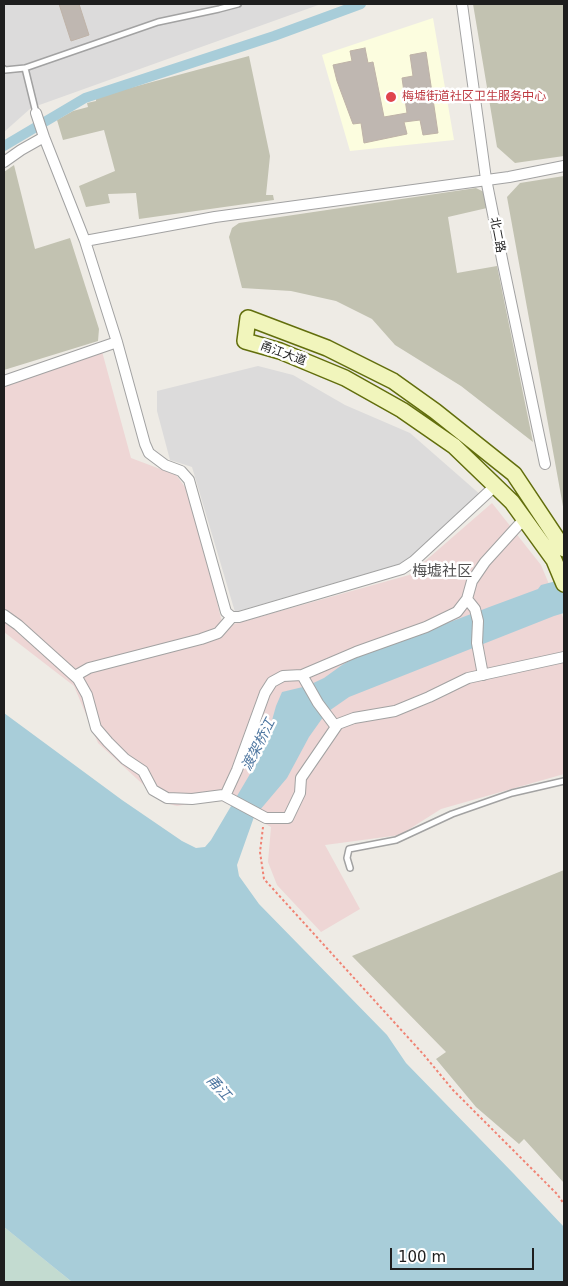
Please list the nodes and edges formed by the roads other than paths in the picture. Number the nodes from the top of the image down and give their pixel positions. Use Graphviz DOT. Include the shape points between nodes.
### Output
graph roads {
  1 [pos="238,4"];
  2 [pos="462,4"];
  3 [pos="25,68"];
  4 [pos="4,69"];
  5 [pos="36,113"];
  6 [pos="44,137"];
  7 [pos="4,162"];
  8 [pos="564,166"];
  9 [pos="486,179"];
  10 [pos="85,241"];
  11 [pos="117,342"];
  12 [pos="4,381"];
  13 [pos="545,464"];
  14 [pos="495,486"];
  15 [pos="524,519"];
  16 [pos="564,549"];
  17 [pos="564,584"];
  18 [pos="467,599"];
  19 [pos="4,615"];
  20 [pos="232,617"];
  21 [pos="564,657"];
  22 [pos="482,675"];
  23 [pos="75,676"];
  24 [pos="305,680"];
  25 [pos="336,728"];
  26 [pos="564,781"];
  27 [pos="228,798"];
  28 [pos="350,868"];
  1 -- 3 [label="lane" via="158,22"];
  2 -- 9 [label="street, 北二路"];
  3 -- 4 [label="lane"];
  3 -- 5 [label="lane"];
  5 -- 6 [label="street"];
  6 -- 7 [label="street"];
  6 -- 10 [label="street"];
  8 -- 9 [label="street"];
  9 -- 10 [label="street" via="215,217"];
  9 -- 13 [label="street, 北二路"];
  10 -- 11 [label="street"];
  11 -- 12 [label="street"];
  11 -- 20 [label="street" via="145,444 149,453 165,465 181,471 189,480 226,612"];
  14 -- 15 [label="main road, 甬江大道"];
  14 -- 16 [label="main road, 甬江大道" via="454,446 402,410 345,378 280,351 245,341 248,318 327,348 393,381 435,411 514,474"];
  14 -- 20 [label="street" via="402,569"];
  15 -- 17 [label="main road, 甬江大道" via="554,560"];
  15 -- 18 [label="street" via="472,581"];
  18 -- 22 [label="street" via="475,608 478,621 477,643"];
  18 -- 24 [label="street" via="450,616 364,650"];
  19 -- 23 [label="street"];
  20 -- 23 [label="street" via="218,633 89,668"];
  21 -- 22 [label="street"];
  22 -- 25 [label="street" via="468,678 395,711 354,718 338,724"];
  23 -- 27 [label="street" via="86,696 96,728 125,759 143,771 153,790 167,798 223,795"];
  24 -- 25 [label="street"];
  24 -- 27 [label="street" via="283,676 272,682 265,693"];
  25 -- 27 [label="street" via="301,778 300,793 288,818 262,816"];
  26 -- 28 [label="lane" via="512,793 452,814 396,840 349,849"];
}
